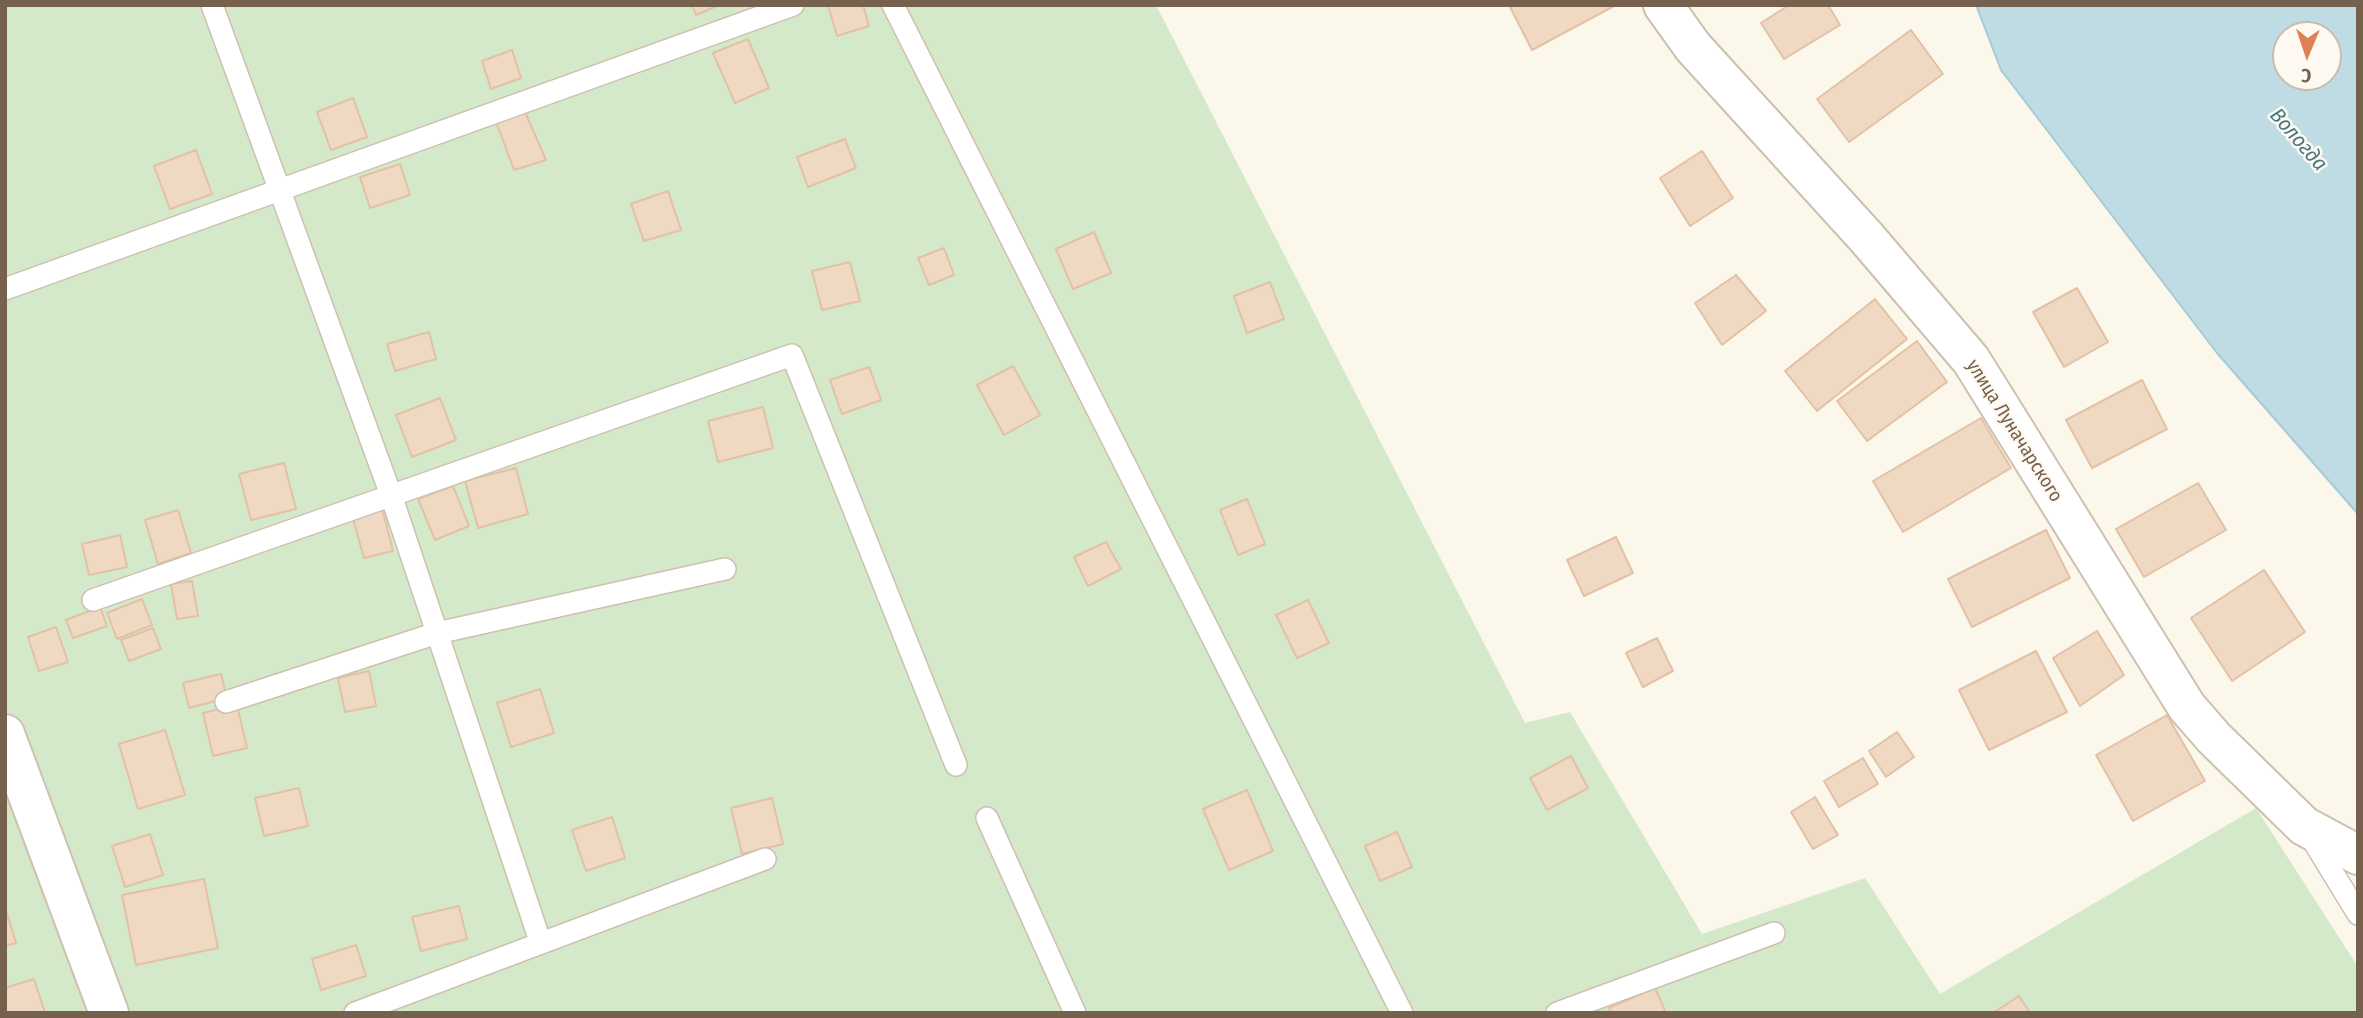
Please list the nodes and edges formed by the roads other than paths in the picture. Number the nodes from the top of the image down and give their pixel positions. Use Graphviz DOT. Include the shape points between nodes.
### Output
graph roads {
  1 [pos="212,5"];
  2 [pos="793,5"];
  3 [pos="893,5"];
  4 [pos="1663,5"];
  5 [pos="279,190"];
  6 [pos="5,289"];
  7 [pos="391,495"];
  8 [pos="725,569"];
  9 [pos="93,600"];
  10 [pos="437,633"];
  11 [pos="226,702"];
  12 [pos="5,734"];
  13 [pos="956,765"];
  14 [pos="988,818"];
  15 [pos="2304,826"];
  16 [pos="2358,855"];
  17 [pos="765,859"];
  18 [pos="2358,914"];
  19 [pos="1774,933"];
  20 [pos="540,941"];
  21 [pos="109,1013"];
  22 [pos="355,1013"];
  23 [pos="1075,1013"];
  24 [pos="1402,1013"];
  25 [pos="1557,1013"];
  1 -- 5 [label="lane"];
  2 -- 5 [label="lane"];
  3 -- 24 [label="lane"];
  4 -- 15 [label="street, улица Луначарского" via="1693,47 1866,236 1971,360 2187,707"];
  5 -- 6 [label="lane"];
  5 -- 7 [label="lane"];
  7 -- 9 [label="lane"];
  7 -- 10 [label="lane"];
  7 -- 13 [label="lane" via="792,355"];
  8 -- 10 [label="lane"];
  10 -- 11 [label="lane"];
  10 -- 20 [label="lane"];
  12 -- 21 [label="street"];
  14 -- 23 [label="lane"];
  15 -- 16 [label="street, улица Луначарского"];
  15 -- 18 [label="lane"];
  17 -- 20 [label="lane"];
  19 -- 25 [label="lane"];
  20 -- 22 [label="lane"];
}
